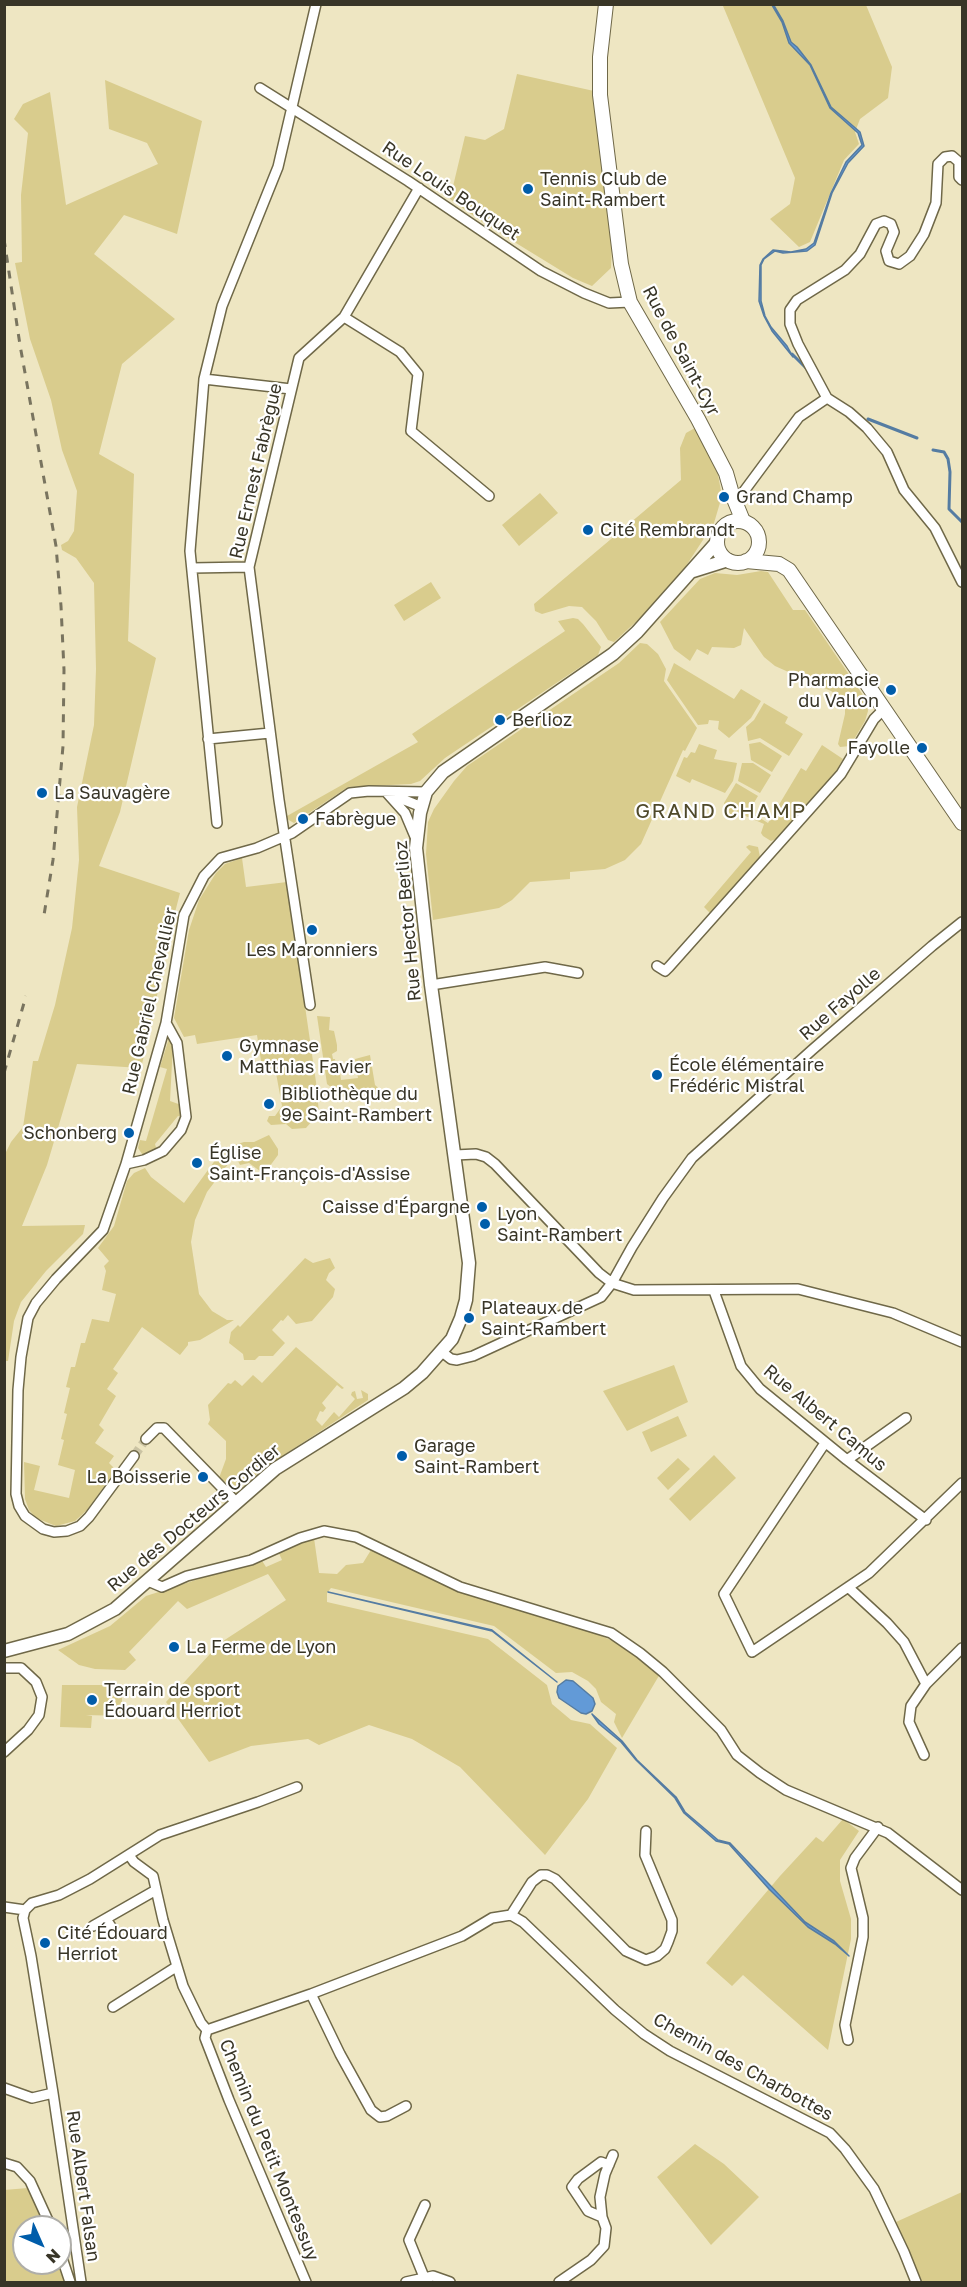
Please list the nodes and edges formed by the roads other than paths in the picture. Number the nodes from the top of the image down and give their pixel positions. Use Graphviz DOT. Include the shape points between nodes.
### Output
graph roads {
  1 [pos="316,4"];
  2 [pos="606,4"];
  3 [pos="260,88"];
  4 [pos="291,107"];
  5 [pos="963,180"];
  6 [pos="419,188"];
  7 [pos="630,302"];
  8 [pos="344,317"];
  9 [pos="204,379"];
  10 [pos="291,389"];
  11 [pos="827,398"];
  12 [pos="489,496"];
  13 [pos="734,498"];
  14 [pos="744,521"];
  15 [pos="725,525"];
  16 [pos="759,541"];
  17 [pos="717,542"];
  18 [pos="728,560"];
  19 [pos="746,561"];
  20 [pos="779,564"];
  21 [pos="249,567"];
  22 [pos="192,568"];
  23 [pos="692,571"];
  24 [pos="963,582"];
  25 [pos="883,710"];
  26 [pos="270,733"];
  27 [pos="208,739"];
  28 [pos="426,792"];
  29 [pos="387,793"];
  30 [pos="422,807"];
  31 [pos="217,823"];
  32 [pos="963,823"];
  33 [pos="286,836"];
  34 [pos="416,839"];
  35 [pos="963,922"];
  36 [pos="657,966"];
  37 [pos="578,973"];
  38 [pos="431,985"];
  39 [pos="310,1005"];
  40 [pos="166,1023"];
  41 [pos="455,1155"];
  42 [pos="126,1164"];
  43 [pos="612,1283"];
  44 [pos="714,1291"];
  45 [pos="963,1342"];
  46 [pos="442,1352"];
  47 [pos="906,1418"];
  48 [pos="146,1439"];
  49 [pos="825,1443"];
  50 [pos="134,1456"];
  51 [pos="847,1460"];
  52 [pos="963,1483"];
  53 [pos="236,1502"];
  54 [pos="926,1520"];
  55 [pos="148,1581"];
  56 [pos="848,1587"];
  57 [pos="963,1648"];
  58 [pos="4,1651"];
  59 [pos="4,1668"];
  60 [pos="926,1684"];
  61 [pos="4,1752"];
  62 [pos="924,1755"];
  63 [pos="297,1787"];
  64 [pos="878,1827"];
  65 [pos="646,1831"];
  66 [pos="129,1854"];
  67 [pos="156,1890"];
  68 [pos="963,1890"];
  69 [pos="4,1907"];
  70 [pos="25,1910"];
  71 [pos="511,1915"];
  72 [pos="106,1919"];
  73 [pos="93,1926"];
  74 [pos="116,1934"];
  75 [pos="176,1967"];
  76 [pos="311,1994"];
  77 [pos="113,2007"];
  78 [pos="207,2030"];
  79 [pos="848,2040"];
  80 [pos="4,2088"];
  81 [pos="53,2093"];
  82 [pos="406,2106"];
  83 [pos="613,2156"];
  84 [pos="4,2163"];
  85 [pos="609,2165"];
  86 [pos="425,2205"];
  87 [pos="46,2215"];
  88 [pos="602,2217"];
  89 [pos="424,2277"];
  90 [pos="81,2283"];
  91 [pos="306,2283"];
  92 [pos="405,2283"];
  93 [pos="450,2283"];
  94 [pos="559,2283"];
  95 [pos="916,2283"];
  1 -- 4 [label="street"];
  2 -- 7 [label="main road, Rue de Saint-Cyr" via="600,94 621,264"];
  3 -- 4 [label="street, Rue Louis Bouquet"];
  4 -- 6 [label="street, Rue Louis Bouquet"];
  4 -- 9 [label="street" via="278,167 222,306"];
  5 -- 11 [label="street" via="959,177 959,162 952,156 945,157 938,164 936,203 910,256 899,264 889,261 886,251 894,232 891,224 876,224 861,254 845,270 797,300 790,310 790,324 798,344"];
  6 -- 7 [label="street, Rue Louis Bouquet" via="542,271 609,303"];
  6 -- 8 [label="street, Rue Ernest Fabrègue"];
  7 -- 13 [label="main road, Rue de Saint-Cyr" via="694,410 726,473"];
  8 -- 10 [label="street, Rue Ernest Fabrègue" via="299,358"];
  8 -- 12 [label="street" via="400,352 418,374 411,431"];
  9 -- 10 [label="street"];
  9 -- 22 [label="street" via="190,550"];
  10 -- 21 [label="street, Rue Ernest Fabrègue"];
  11 -- 13 [label="street" via="799,417"];
  11 -- 24 [label="street" via="867,428 887,452 904,490 935,528"];
  13 -- 14 [label="main road, Rue de Saint-Cyr"];
  13 -- 15 [label="main road"];
  14 -- 15 [label="main road"];
  14 -- 16 [label="main road" via="755,528"];
  15 -- 17 [label="main road"];
  16 -- 19 [label="main road" via="757,552"];
  16 -- 20 [label="main road"];
  17 -- 18 [label="main road" via="720,553"];
  17 -- 23 [label="street, Rue Hector Berlioz"];
  18 -- 19 [label="main road"];
  18 -- 23 [label="street"];
  19 -- 20 [label="main road"];
  20 -- 25 [label="main road" via="789,570"];
  21 -- 22 [label="street"];
  21 -- 26 [label="street, Rue Ernest Fabrègue"];
  22 -- 27 [label="street"];
  23 -- 28 [label="street, Rue Hector Berlioz" via="614,654 442,772"];
  25 -- 32 [label="main road"];
  25 -- 36 [label="street" via="841,774 669,968 665,971"];
  26 -- 27 [label="street"];
  26 -- 33 [label="street, Rue Ernest Fabrègue"];
  27 -- 31 [label="street"];
  28 -- 29 [label="street, Rue Gabriel Chevallier"];
  28 -- 30 [label="street, Rue Hector Berlioz"];
  29 -- 30 [label="street, Rue Gabriel Chevallier"];
  29 -- 33 [label="street, Rue Gabriel Chevallier" via="350,793"];
  29 -- 34 [label="street" via="405,813"];
  30 -- 34 [label="street, Rue Hector Berlioz"];
  33 -- 39 [label="street, Rue Ernest Fabrègue"];
  33 -- 40 [label="street, Rue Gabriel Chevallier" via="221,858 204,876 184,915"];
  34 -- 38 [label="street, Rue Hector Berlioz"];
  35 -- 43 [label="street, Rue Fayolle" via="812,1050 693,1158 657,1208"];
  37 -- 38 [label="street" via="545,967"];
  38 -- 41 [label="street, Rue Hector Berlioz"];
  40 -- 42 [label="street, Rue Gabriel Chevallier"];
  40 -- 42 [label="street" via="177,1043 186,1117 181,1130 163,1151"];
  41 -- 43 [label="street" via="476,1154 495,1164"];
  41 -- 46 [label="street, Rue Hector Berlioz" via="469,1280 461,1318"];
  42 -- 50 [label="street, Rue Gabriel Chevallier" via="104,1230 56,1279 28,1318 19,1379 15,1494 25,1516 33,1523 54,1532 67,1531 89,1518"];
  43 -- 44 [label="street" via="634,1290"];
  43 -- 46 [label="street" via="601,1297 473,1356 451,1359"];
  44 -- 45 [label="street" via="798,1289 893,1313"];
  44 -- 49 [label="street, Rue Albert Camus" via="741,1366 760,1389"];
  46 -- 53 [label="street, Rue des Docteurs Cordier" via="404,1388 274,1469"];
  47 -- 51 [label="street"];
  48 -- 53 [label="street" via="157,1428 164,1428"];
  49 -- 51 [label="street, Rue Albert Camus"];
  49 -- 56 [label="street" via="724,1594 752,1652"];
  51 -- 54 [label="street, Rue Albert Camus"];
  52 -- 54 [label="street"];
  53 -- 55 [label="street, Rue des Docteurs Cordier"];
  54 -- 56 [label="street" via="869,1573"];
  55 -- 58 [label="street, Rue des Docteurs Cordier" via="115,1610 85,1627"];
  55 -- 64 [label="street" via="162,1587 187,1576 251,1560 324,1531 356,1537 460,1587 611,1633 663,1672 720,1730 737,1755 760,1773 786,1790"];
  56 -- 60 [label="street" via="904,1642"];
  57 -- 60 [label="street"];
  59 -- 61 [label="street" via="21,1668 36,1682 42,1697 39,1715"];
  60 -- 62 [label="street" via="911,1706 909,1722"];
  63 -- 66 [label="street" via="174,1829"];
  64 -- 68 [label="street"];
  64 -- 79 [label="street" via="851,1868 863,1918 845,2025"];
  65 -- 71 [label="street" via="645,1855 672,1920 665,1949 657,1956 646,1960 626,1951 547,1875 532,1882"];
  66 -- 67 [label="street, Chemin du Petit Montessuy" via="153,1876"];
  66 -- 70 [label="street" via="70,1890 32,1903"];
  67 -- 72 [label="street"];
  67 -- 75 [label="street, Chemin du Petit Montessuy"];
  69 -- 70 [label="street"];
  70 -- 81 [label="street, Rue Albert Falsan" via="23,1918"];
  71 -- 76 [label="street" via="492,1918 462,1936"];
  71 -- 95 [label="street, Chemin des Charbottes" via="644,2034 830,2133 874,2189"];
  72 -- 73 [label="street"];
  72 -- 74 [label="street"];
  75 -- 77 [label="street"];
  75 -- 78 [label="street, Chemin du Petit Montessuy"];
  76 -- 78 [label="street"];
  76 -- 82 [label="street" via="371,2110 380,2117"];
  78 -- 91 [label="street, Chemin du Petit Montessuy" via="205,2038 226,2094"];
  80 -- 81 [label="street, Rue Albert Falsan" via="32,2098"];
  81 -- 90 [label="street, Rue Albert Falsan"];
  83 -- 85 [label="street"];
  84 -- 87 [label="street" via="17,2168 30,2181"];
  85 -- 88 [label="street" via="600,2197"];
  85 -- 88 [label="street" via="601,2162 572,2187 588,2211"];
  86 -- 89 [label="street" via="408,2240"];
  88 -- 94 [label="street" via="606,2228 604,2246"];
  89 -- 92 [label="street"];
  89 -- 93 [label="street"];
}
